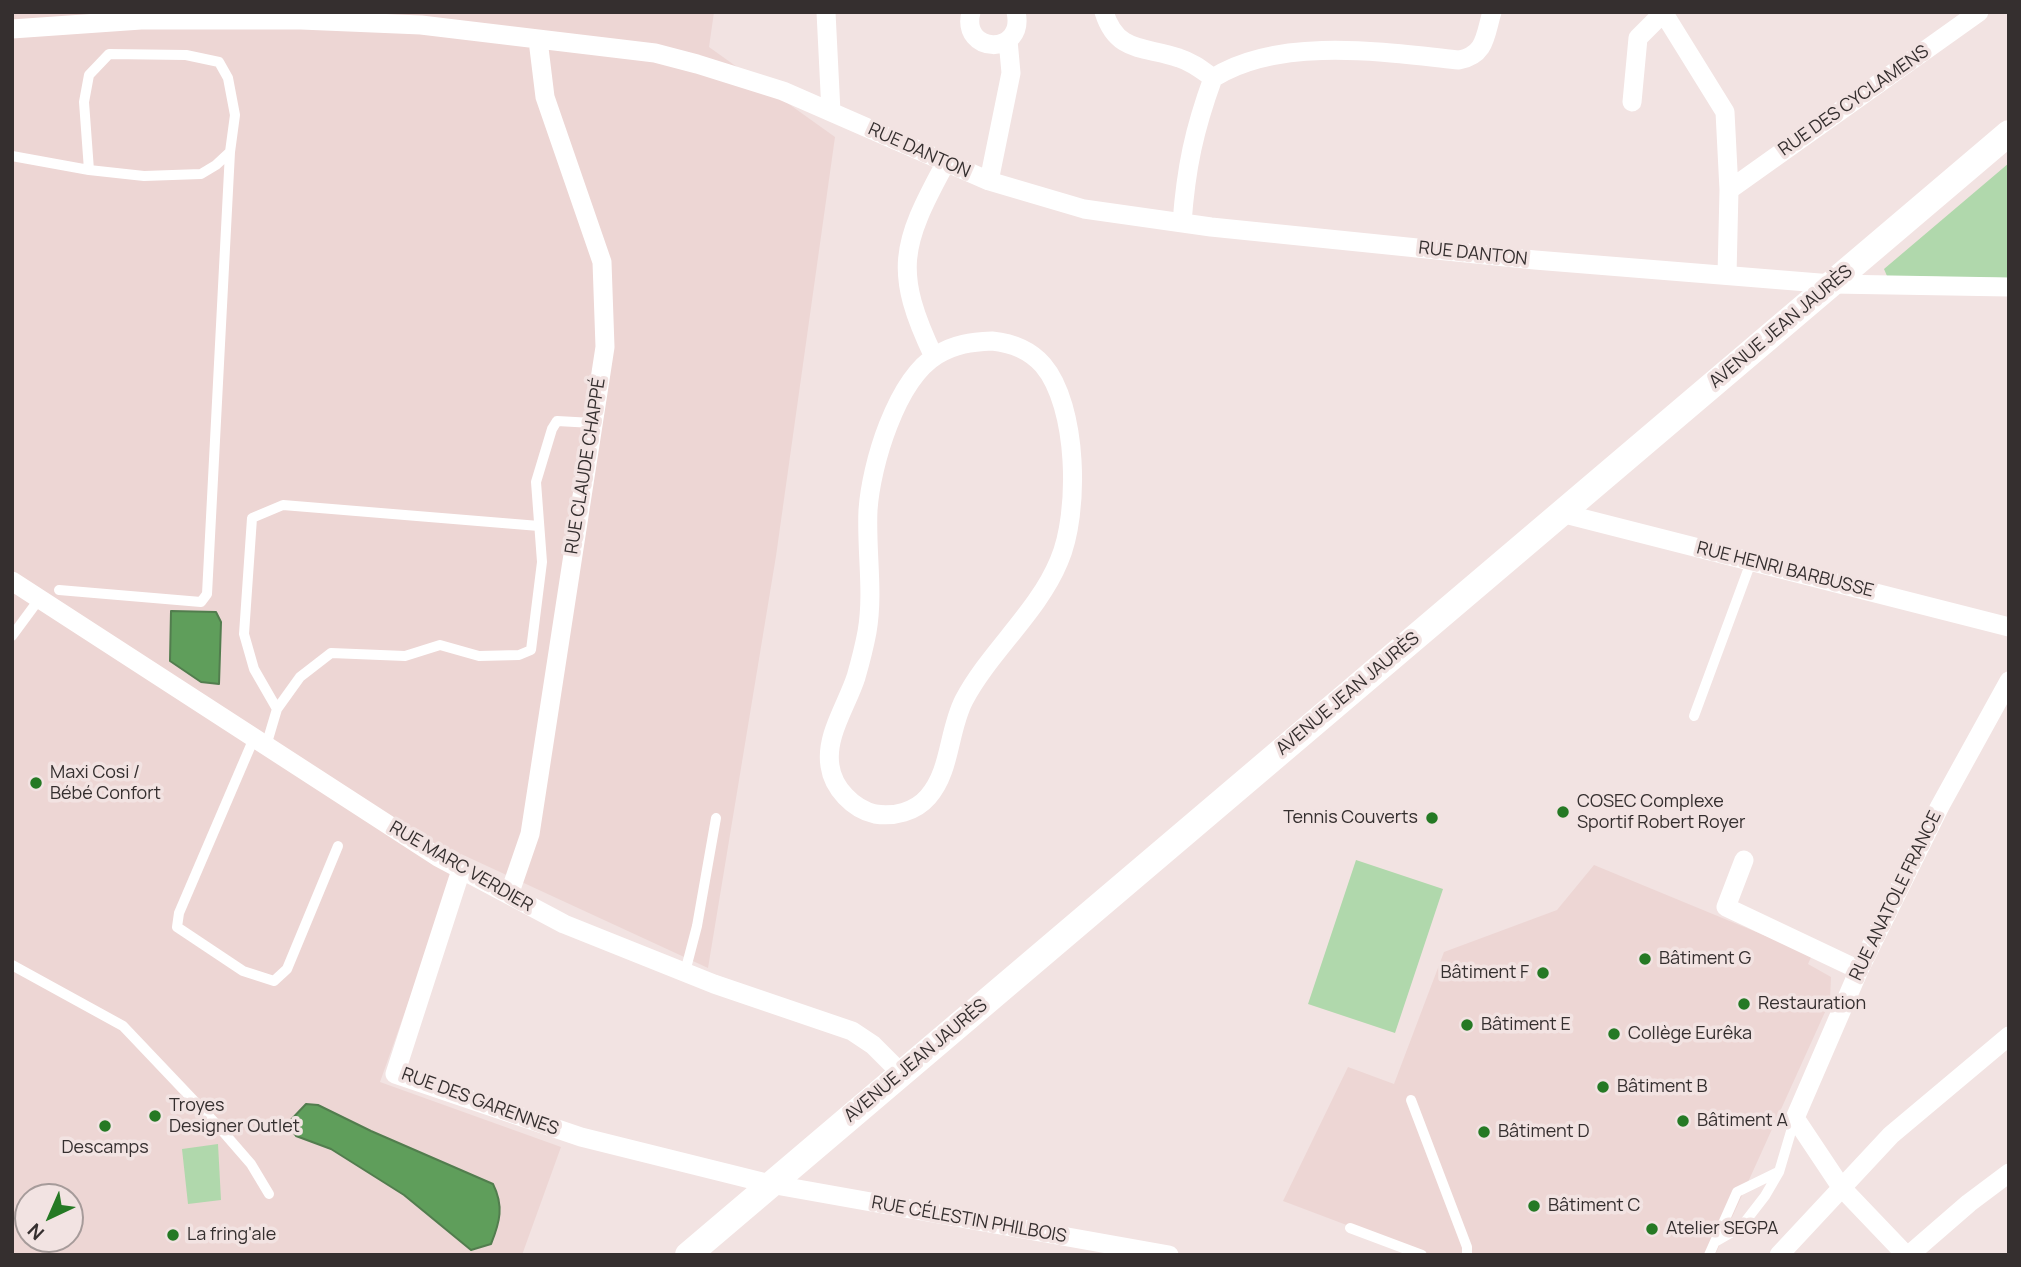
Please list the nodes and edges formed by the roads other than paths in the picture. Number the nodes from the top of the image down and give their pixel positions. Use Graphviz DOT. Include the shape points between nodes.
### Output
graph roads {
  1 [pos="826,12"];
  2 [pos="971,12"];
  3 [pos="1016,12"];
  4 [pos="1104,12"];
  5 [pos="1492,12"];
  6 [pos="1979,12"];
  7 [pos="1663,13"];
  8 [pos="12,29"];
  9 [pos="538,40"];
  10 [pos="1007,40"];
  11 [pos="1213,78"];
  12 [pos="1632,102"];
  13 [pos="831,112"];
  14 [pos="2009,133"];
  15 [pos="230,152"];
  16 [pos="12,156"];
  17 [pos="945,163"];
  18 [pos="89,170"];
  19 [pos="989,181"];
  20 [pos="1729,190"];
  21 [pos="1182,223"];
  22 [pos="1727,275"];
  23 [pos="1832,284"];
  24 [pos="2009,288"];
  25 [pos="934,357"];
  26 [pos="593,424"];
  27 [pos="1561,513"];
  28 [pos="539,526"];
  29 [pos="1751,562"];
  30 [pos="12,582"];
  31 [pos="59,590"];
  32 [pos="40,598"];
  33 [pos="2009,627"];
  34 [pos="14,632"];
  35 [pos="2009,681"];
  36 [pos="277,709"];
  37 [pos="1694,716"];
  38 [pos="260,742"];
  39 [pos="716,818"];
  40 [pos="338,846"];
  41 [pos="1745,860"];
  42 [pos="461,870"];
  43 [pos="509,895"];
  44 [pos="12,965"];
  45 [pos="1859,970"];
  46 [pos="685,972"];
  47 [pos="2009,1036"];
  48 [pos="901,1073"];
  49 [pos="1411,1100"];
  50 [pos="1795,1118"];
  51 [pos="1779,1172"];
  52 [pos="2009,1173"];
  53 [pos="770,1184"];
  54 [pos="1840,1187"];
  55 [pos="269,1194"];
  56 [pos="1350,1228"];
  57 [pos="1715,1242"];
  58 [pos="688,1255"];
  59 [pos="1168,1255"];
  60 [pos="1422,1255"];
  61 [pos="1467,1255"];
  62 [pos="1709,1255"];
  63 [pos="1779,1255"];
  64 [pos="1907,1255"];
  1 -- 13 [label="street"];
  2 -- 10 [label="street" via="970,28 979,40 993,45"];
  3 -- 10 [label="street" via="1016,29"];
  4 -- 11 [label="street" via="1118,39 1181,58"];
  5 -- 11 [label="street" via="1478,51 1459,60 1369,51 1280,54 1230,67"];
  6 -- 20 [label="street, RUE DES CYCLAMENS"];
  7 -- 12 [label="street" via="1638,38"];
  7 -- 20 [label="street" via="1725,112"];
  8 -- 9 [label="street, RUE DANTON" via="141,20 301,20 421,25"];
  9 -- 13 [label="street, RUE DANTON" via="655,53 783,91"];
  9 -- 26 [label="street, RUE CLAUDE CHAPPÉ" via="545,97 602,262 605,347"];
  10 -- 19 [label="street" via="1011,74"];
  11 -- 21 [label="street" via="1194,135"];
  13 -- 17 [label="street, RUE DANTON"];
  14 -- 23 [label="main road, AVENUE JEAN JAURÈS"];
  15 -- 18 [label="lane" via="201,174 144,176"];
  15 -- 18 [label="lane" via="235,115 228,78 219,62 186,55 109,54 89,75 84,102"];
  15 -- 31 [label="lane" via="207,594 201,602"];
  16 -- 18 [label="lane"];
  17 -- 19 [label="street, RUE DANTON"];
  17 -- 25 [label="street" via="918,216 907,257 911,300"];
  19 -- 21 [label="street, RUE DANTON" via="1084,209"];
  20 -- 22 [label="street"];
  21 -- 22 [label="street, RUE DANTON"];
  22 -- 23 [label="street, RUE DANTON"];
  23 -- 24 [label="street, RUE DANTON"];
  23 -- 27 [label="main road, AVENUE JEAN JAURÈS"];
  25 -- 25 [label="street" via="914,378 878,450 868,509 870,609 855,679 829,752 830,766 851,802 890,815 925,800 936,787 962,705 1060,561 1070,512 1073,473 1067,418 1042,364 1012,343 992,341 956,345"];
  26 -- 28 [label="lane" via="556,421 536,482"];
  26 -- 43 [label="street, RUE CLAUDE CHAPPÉ" via="530,834"];
  27 -- 29 [label="street, RUE HENRI BARBUSSE"];
  27 -- 48 [label="main road, AVENUE JEAN JAURÈS"];
  28 -- 36 [label="lane" via="542,562 531,650 519,655 479,656 440,645 405,656 331,653 300,677"];
  28 -- 36 [label="lane" via="283,505 252,518 244,634 254,669"];
  29 -- 33 [label="street, RUE HENRI BARBUSSE"];
  29 -- 37 [label="lane"];
  30 -- 32 [label="street, RUE MARC VERDIER"];
  32 -- 34 [label="lane"];
  32 -- 38 [label="street, RUE MARC VERDIER"];
  35 -- 45 [label="street, RUE ANATOLE FRANCE" via="1940,806"];
  36 -- 38 [label="lane"];
  38 -- 40 [label="lane" via="178,913 177,927 243,971 274,981 287,969"];
  38 -- 42 [label="street, RUE MARC VERDIER"];
  39 -- 46 [label="lane"];
  41 -- 45 [label="street" via="1726,907"];
  42 -- 43 [label="street, RUE MARC VERDIER"];
  42 -- 53 [label="street, RUE DES GARENNES" via="395,1074 581,1137"];
  43 -- 46 [label="street, RUE MARC VERDIER" via="564,924"];
  44 -- 55 [label="lane" via="123,1026 218,1126 251,1164"];
  45 -- 50 [label="street, RUE ANATOLE FRANCE"];
  46 -- 48 [label="street, RUE MARC VERDIER" via="852,1031"];
  47 -- 54 [label="street" via="1891,1135"];
  48 -- 53 [label="main road, AVENUE JEAN JAURÈS"];
  49 -- 61 [label="lane"];
  50 -- 51 [label="lane"];
  50 -- 54 [label="street"];
  51 -- 57 [label="lane" via="1741,1227"];
  51 -- 57 [label="lane" via="1738,1192"];
  52 -- 64 [label="street"];
  53 -- 58 [label="main road, AVENUE JEAN JAURÈS"];
  53 -- 59 [label="street, RUE CÉLESTIN PHILBOIS"];
  54 -- 63 [label="street"];
  54 -- 64 [label="street"];
  56 -- 60 [label="lane"];
  57 -- 62 [label="lane"];
}
